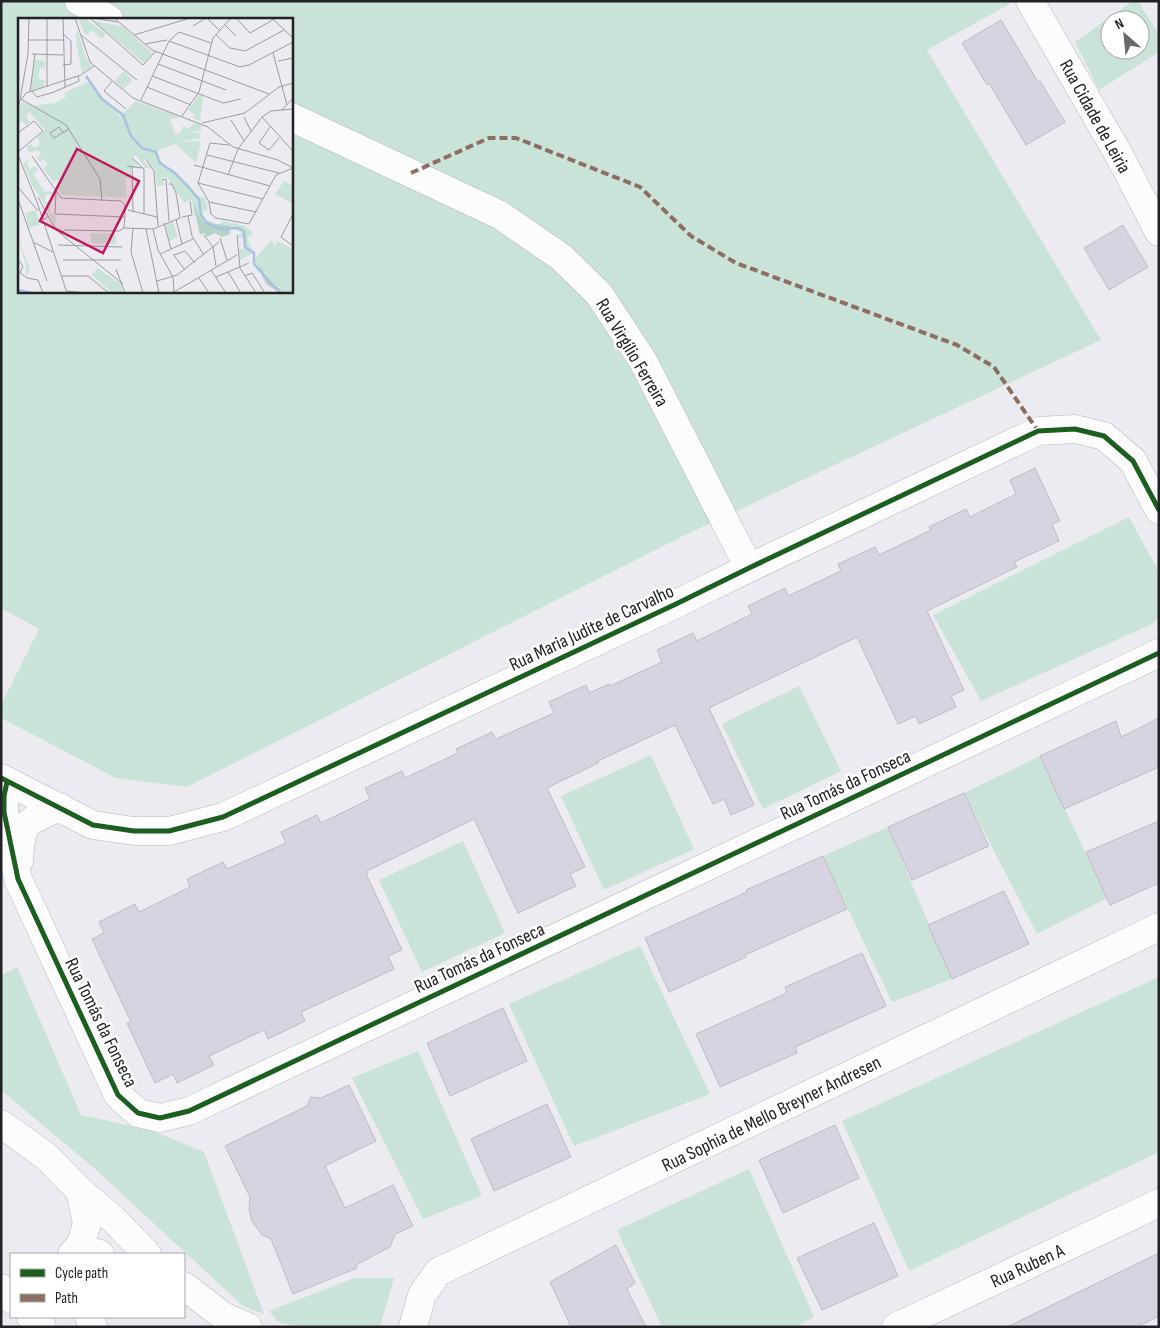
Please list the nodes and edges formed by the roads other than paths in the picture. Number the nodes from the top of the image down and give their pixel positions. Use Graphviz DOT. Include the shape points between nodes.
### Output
graph roads {
  1 [pos="79,1"];
  2 [pos="1030,1"];
  3 [pos="107,18"];
  4 [pos="292,118"];
  5 [pos="1159,232"];
  6 [pos="1159,510"];
  7 [pos="749,568"];
  8 [pos="1159,652"];
  9 [pos="4,780"];
  10 [pos="60,808"];
  11 [pos="1,847"];
  12 [pos="18,879"];
  13 [pos="1159,927"];
  14 [pos="1,1124"];
  15 [pos="80,1191"];
  16 [pos="1159,1204"];
  17 [pos="83,1252"];
  18 [pos="146,1253"];
  19 [pos="185,1287"];
  20 [pos="1,1288"];
  21 [pos="10,1298"];
  22 [pos="32,1318"];
  23 [pos="42,1327"];
  24 [pos="248,1327"];
  25 [pos="413,1327"];
  26 [pos="896,1327"];
  1 -- 3 [label="street"];
  2 -- 5 [label="street, Rua Cidade de Leiria" via="1119,155"];
  4 -- 7 [label="street, Rua Virgílio Ferreira" via="500,215 561,257 599,294 643,360"];
  6 -- 7 [label="street, Rua Maria Judite de Carvalho" via="1133,462 1104,436 1075,428 1038,431"];
  7 -- 10 [label="street, Rua Maria Judite de Carvalho" via="223,817 169,831 134,831 93,825"];
  8 -- 12 [label="street, Rua Tomás da Fonseca" via="190,1110 160,1118 138,1113 118,1096"];
  9 -- 10 [label="street, Rua Maria Judite de Carvalho"];
  9 -- 12 [label="street, Rua Tomás da Fonseca" via="4,812"];
  10 -- 12 [label="street, Rua Tomás da Fonseca" via="31,821 22,832"];
  11 -- 12 [label="street"];
  13 -- 25 [label="street, Rua Sophia de Mello Breyner Andresen" via="438,1272 422,1295"];
  14 -- 15 [label="street" via="47,1157"];
  15 -- 17 [label="street" via="87,1223"];
  15 -- 18 [label="street"];
  16 -- 26 [label="street, Rua Ruben A"];
  19 -- 24 [label="street" via="223,1316"];
  20 -- 21 [label="street"];
  22 -- 23 [label="street"];
}
